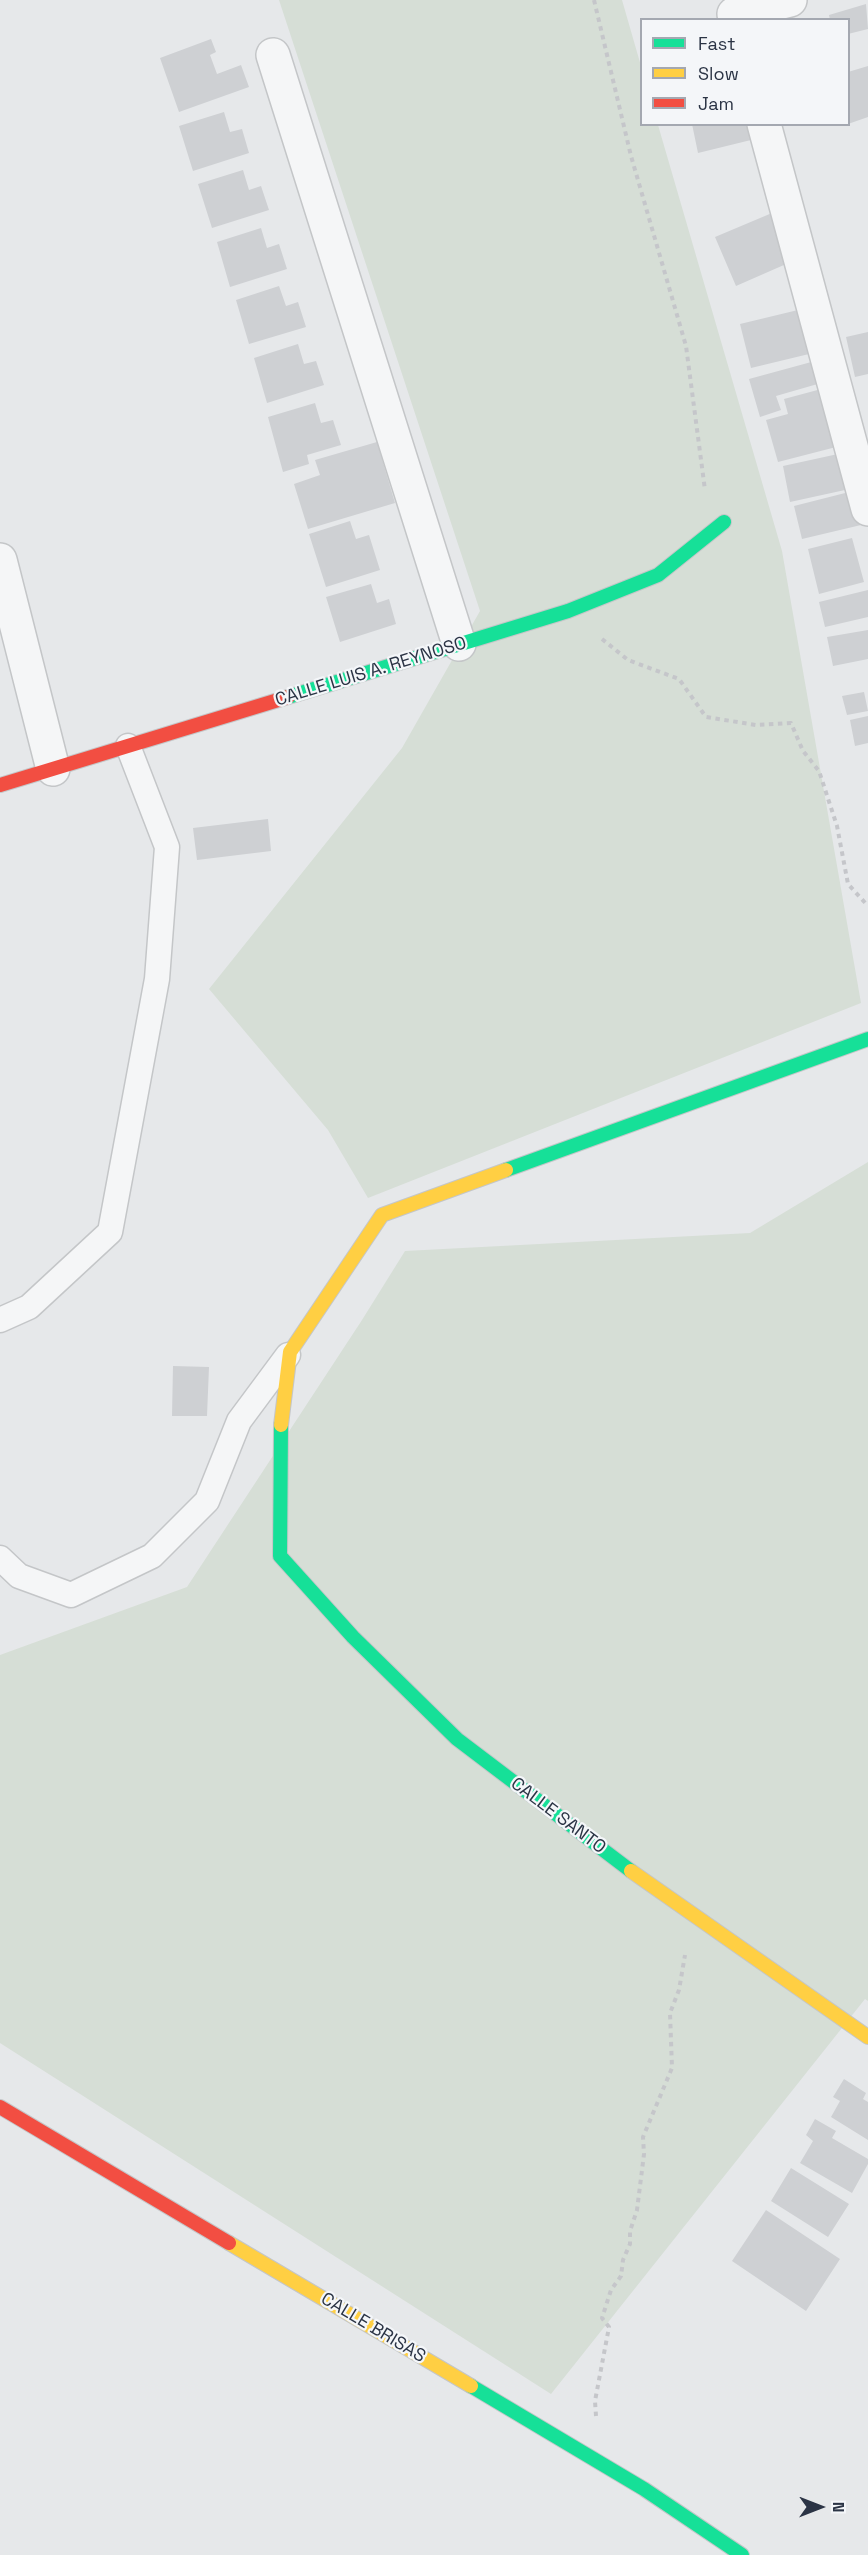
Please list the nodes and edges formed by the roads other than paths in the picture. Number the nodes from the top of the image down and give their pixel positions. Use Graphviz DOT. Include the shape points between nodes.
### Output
graph roads {
  1 [pos="789,0"];
  2 [pos="735,18"];
  3 [pos="273,55"];
  4 [pos="765,126"];
  5 [pos="868,508"];
  6 [pos="724,522"];
  7 [pos="0,560"];
  8 [pos="459,644"];
  9 [pos="128,746"];
  10 [pos="53,769"];
  11 [pos="0,785"];
  12 [pos="868,1039"];
  13 [pos="0,1320"];
  14 [pos="290,1352"];
  15 [pos="0,1558"];
  16 [pos="868,2037"];
  17 [pos="0,2107"];
  18 [pos="742,2555"];
  1 -- 2 [label="street" via="734,14"];
  3 -- 8 [label="street"];
  4 -- 5 [label="street"];
  6 -- 8 [label="street, CALLE LUIS A. REYNOSO" via="658,575 568,611"];
  7 -- 10 [label="street"];
  8 -- 9 [label="street, CALLE LUIS A. REYNOSO"];
  9 -- 10 [label="street, CALLE LUIS A. REYNOSO"];
  9 -- 13 [label="lane" via="167,847 157,979 110,1232 28,1307"];
  10 -- 11 [label="street, CALLE LUIS A. REYNOSO"];
  12 -- 14 [label="street" via="382,1215"];
  14 -- 15 [label="lane" via="239,1421 207,1501 152,1556 71,1595 19,1576"];
  14 -- 16 [label="street, CALLE SANTO" via="281,1421 280,1556 353,1637 457,1739 624,1866"];
  17 -- 18 [label="street, CALLE BRISAS" via="616,2473"];
}
